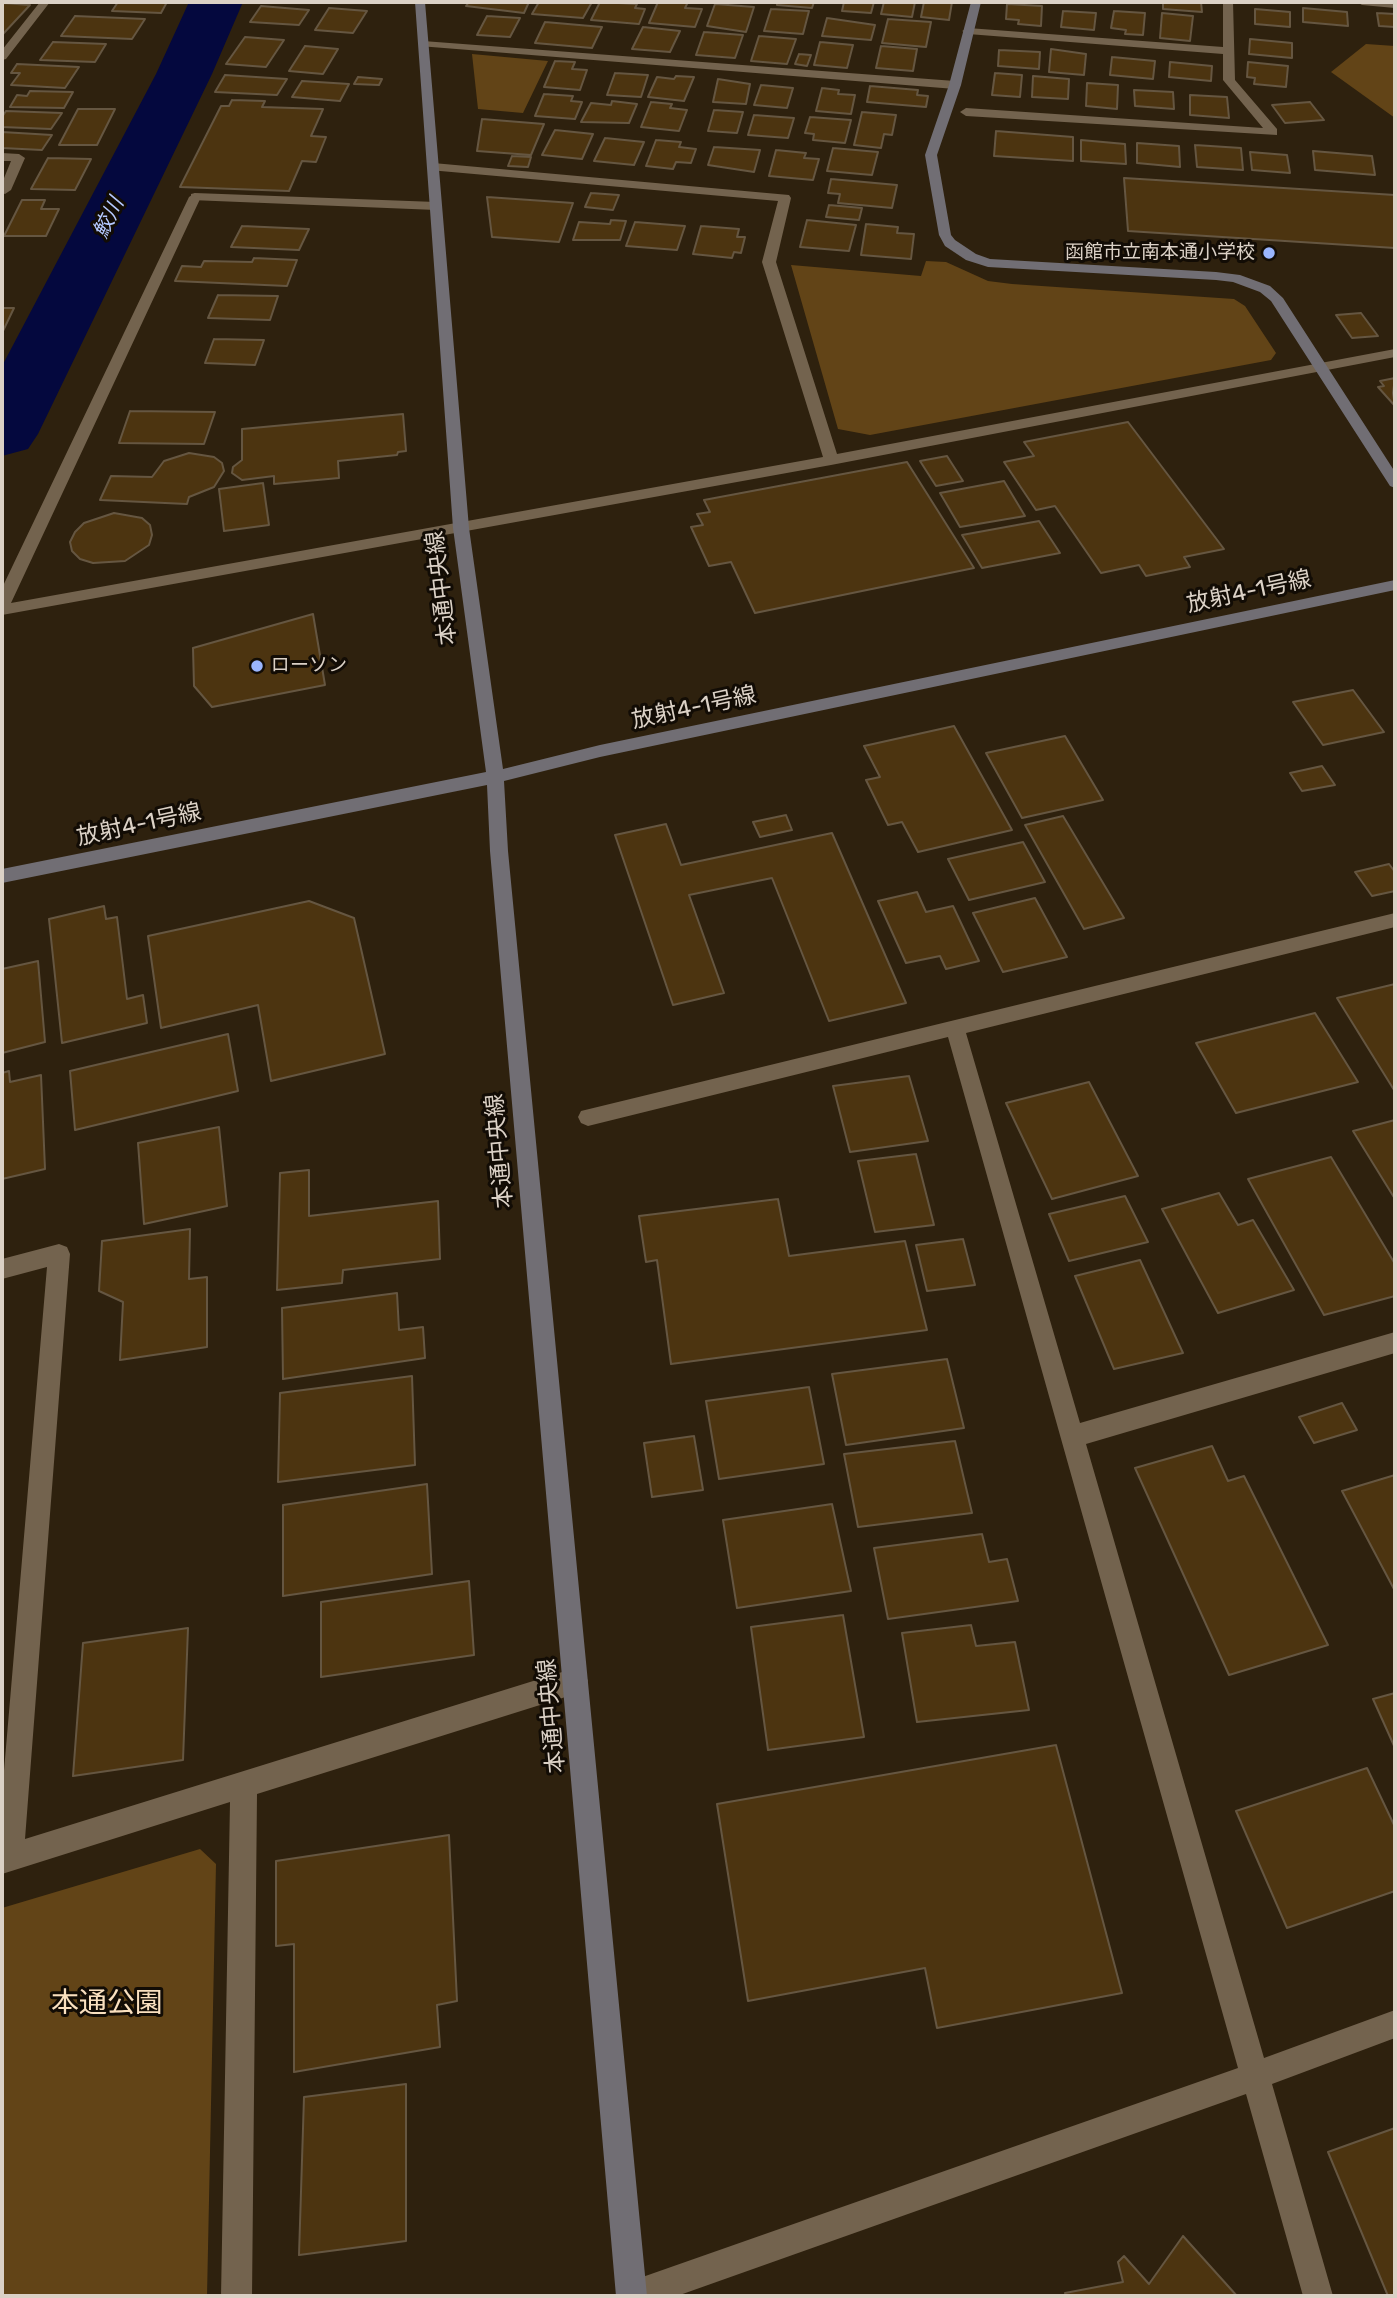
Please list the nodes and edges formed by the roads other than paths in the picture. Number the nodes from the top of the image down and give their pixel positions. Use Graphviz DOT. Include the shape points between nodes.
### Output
graph roads {
  1 [pos="45,2"];
  2 [pos="420,2"];
  3 [pos="976,2"];
  4 [pos="1228,2"];
  5 [pos="1362,2"];
  6 [pos="1395,5"];
  7 [pos="968,31"];
  8 [pos="423,44"];
  9 [pos="1229,51"];
  10 [pos="2,57"];
  11 [pos="955,85"];
  12 [pos="966,112"];
  13 [pos="2,157"];
  14 [pos="433,167"];
  15 [pos="5,190"];
  16 [pos="436,206"];
  17 [pos="1395,353"];
  18 [pos="1322,367"];
  19 [pos="831,460"];
  20 [pos="1395,483"];
  21 [pos="460,528"];
  22 [pos="1395,585"];
  23 [pos="2,604"];
  24 [pos="2,610"];
  25 [pos="495,777"];
  26 [pos="2,877"];
  27 [pos="1395,920"];
  28 [pos="955,1028"];
  29 [pos="588,1117"];
  30 [pos="2,1269"];
  31 [pos="1395,1342"];
  32 [pos="1072,1437"];
  33 [pos="575,1681"];
  34 [pos="244,1784"];
  35 [pos="6,1858"];
  36 [pos="1395,2024"];
  37 [pos="1254,2077"];
  38 [pos="237,2296"];
  39 [pos="634,2296"];
  40 [pos="1318,2296"];
  1 -- 10 [label="street"];
  2 -- 8 [label="street, 本通中央線"];
  3 -- 7 [label="street"];
  4 -- 9 [label="street"];
  5 -- 6 [label="street"];
  7 -- 9 [label="street"];
  7 -- 11 [label="street"];
  8 -- 11 [label="street"];
  8 -- 14 [label="street, 本通中央線"];
  9 -- 12 [label="street" via="1229,80 1273,132"];
  11 -- 18 [label="street" via="931,155 945,235 960,251 1005,265 1216,276 1251,282 1276,298"];
  13 -- 15 [label="street" via="19,158"];
  14 -- 16 [label="street, 本通中央線"];
  14 -- 19 [label="street" via="785,198 769,262"];
  16 -- 21 [label="street, 本通中央線"];
  16 -- 23 [label="street" via="195,197"];
  17 -- 18 [label="street"];
  18 -- 19 [label="street"];
  18 -- 20 [label="street"];
  19 -- 21 [label="street"];
  21 -- 24 [label="street"];
  21 -- 25 [label="street, 本通中央線"];
  22 -- 25 [label="street, 放射4-1号線" via="600,751"];
  25 -- 26 [label="street, 放射4-1号線"];
  25 -- 33 [label="street, 本通中央線"];
  27 -- 28 [label="street"];
  28 -- 29 [label="street"];
  28 -- 32 [label="street"];
  30 -- 35 [label="street" via="59,1254"];
  31 -- 32 [label="street"];
  32 -- 37 [label="street"];
  33 -- 34 [label="street"];
  33 -- 39 [label="street, 本通中央線"];
  34 -- 35 [label="street"];
  34 -- 38 [label="street"];
  36 -- 37 [label="street"];
  37 -- 39 [label="street"];
  37 -- 40 [label="street"];
}
